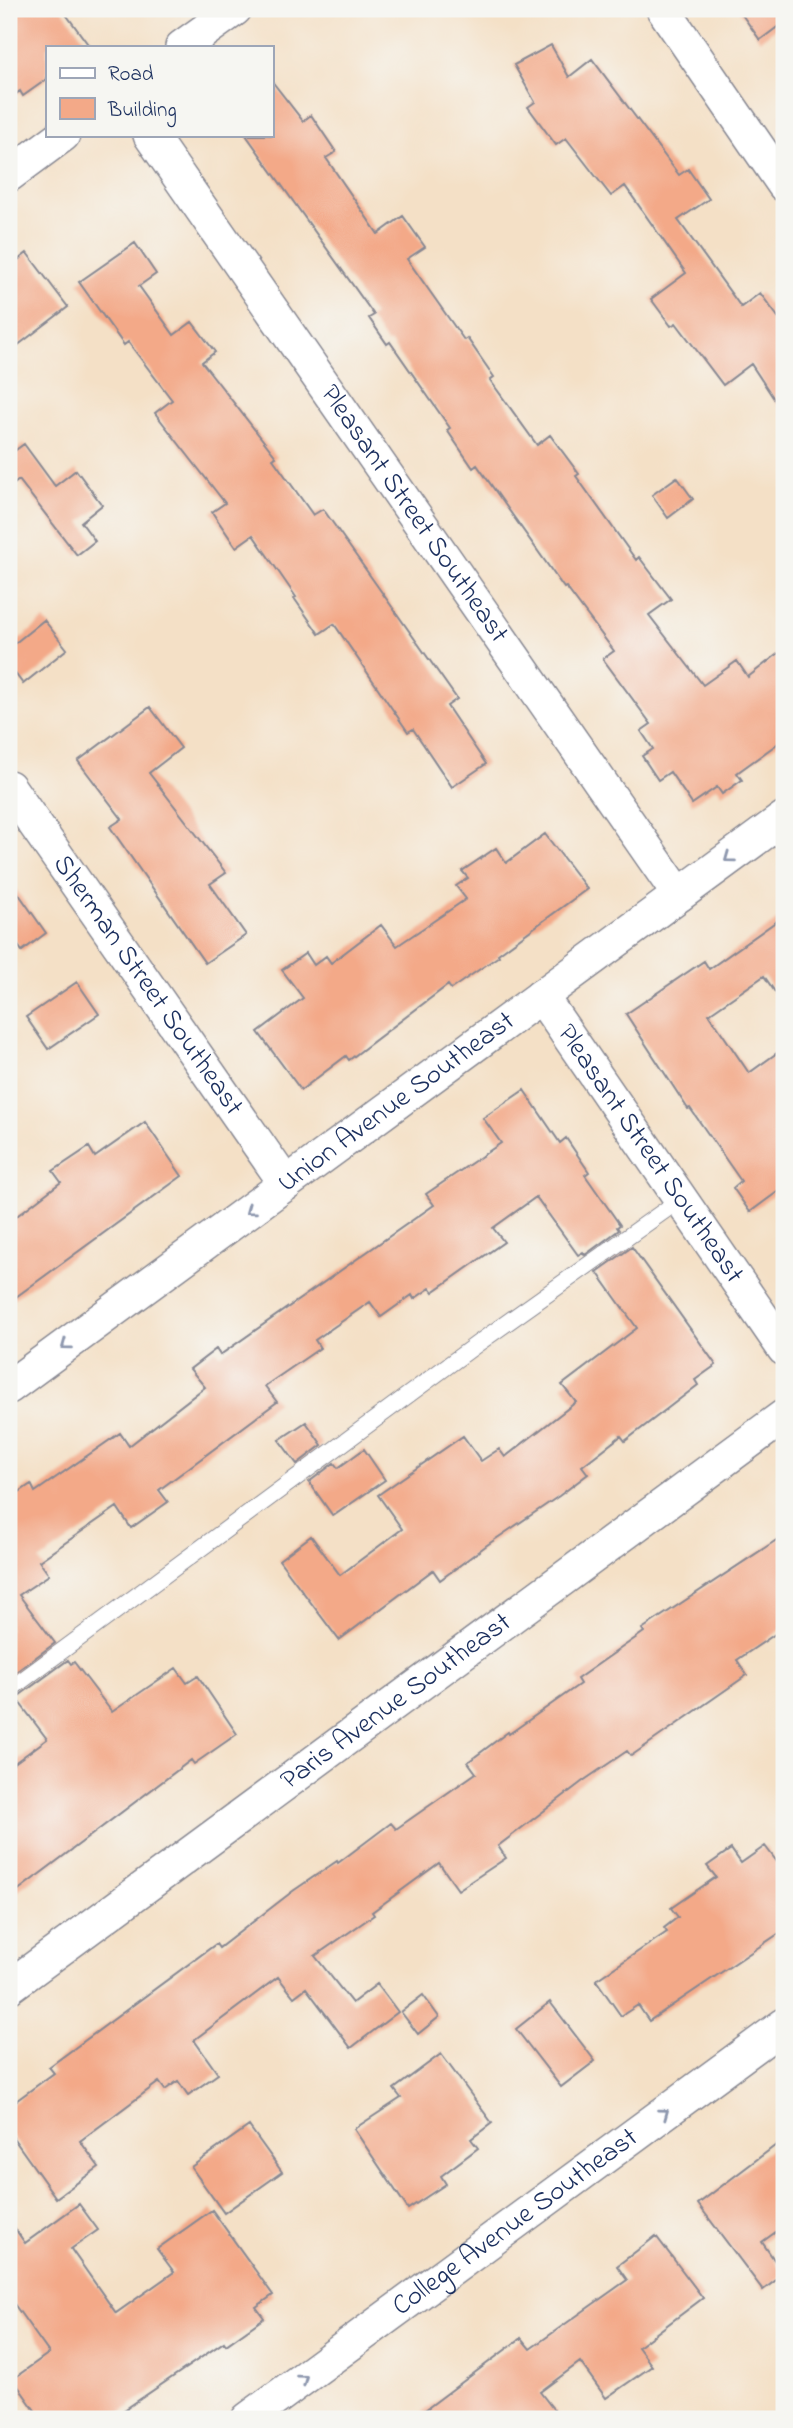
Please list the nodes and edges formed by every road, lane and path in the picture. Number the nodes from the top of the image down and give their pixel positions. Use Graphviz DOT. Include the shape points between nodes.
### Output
graph roads {
  1 [pos="235,9"];
  2 [pos="663,9"];
  3 [pos="183,46"];
  4 [pos="62,136"];
  5 [pos="151,136"];
  6 [pos="9,175"];
  7 [pos="784,185"];
  8 [pos="9,787"];
  9 [pos="784,818"];
  10 [pos="679,895"];
  11 [pos="541,996"];
  12 [pos="286,1184"];
  13 [pos="681,1199"];
  14 [pos="784,1349"];
  15 [pos="9,1387"];
  16 [pos="784,1416"];
  17 [pos="9,1689"];
  18 [pos="9,1987"];
  19 [pos="784,2025"];
  20 [pos="248,2419"];
  1 -- 3 [label="street"];
  2 -- 7 [label="street"];
  4 -- 6 [label="street"];
  5 -- 10 [label="street, Pleasant Street Southeast"];
  8 -- 12 [label="street, Sherman Street Southeast"];
  9 -- 10 [label="street, Union Avenue Southeast, one-way"];
  10 -- 11 [label="street, Union Avenue Southeast"];
  11 -- 12 [label="street, Union Avenue Southeast"];
  11 -- 13 [label="street, Pleasant Street Southeast"];
  12 -- 15 [label="street, Union Avenue Southeast, one-way"];
  13 -- 14 [label="street, Pleasant Street Southeast"];
  13 -- 17 [label="lane" via="477,1343"];
  16 -- 18 [label="street, Paris Avenue Southeast"];
  20 -- 19 [label="street, College Avenue Southeast, one-way"];
}
